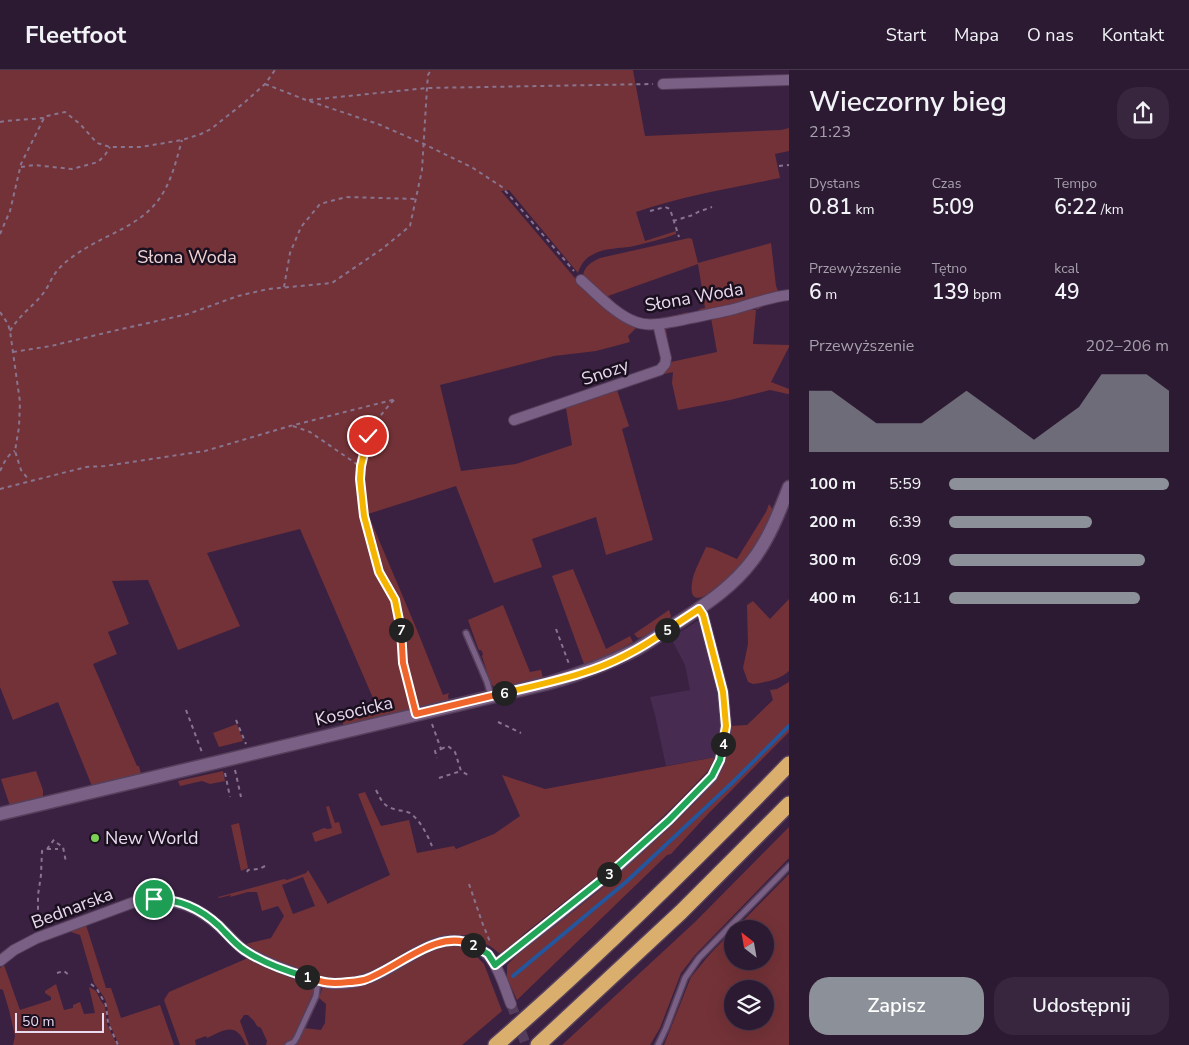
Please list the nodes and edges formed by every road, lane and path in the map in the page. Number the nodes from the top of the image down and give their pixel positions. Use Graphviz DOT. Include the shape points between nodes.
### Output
graph roads {
  1 [pos="275,70"];
  2 [pos="431,70"];
  3 [pos="789,80"];
  4 [pos="265,84"];
  5 [pos="663,84"];
  6 [pos="427,88"];
  7 [pos="306,100"];
  8 [pos="44,118"];
  9 [pos="0,122"];
  10 [pos="182,140"];
  11 [pos="424,144"];
  12 [pos="110,147"];
  13 [pos="789,164"];
  14 [pos="779,166"];
  15 [pos="21,167"];
  16 [pos="416,198"];
  17 [pos="712,208"];
  18 [pos="650,211"];
  19 [pos="673,221"];
  20 [pos="0,234"];
  21 [pos="679,237"];
  22 [pos="581,280"];
  23 [pos="284,288"];
  24 [pos="789,295"];
  25 [pos="0,312"];
  26 [pos="658,324"];
  27 [pos="10,331"];
  28 [pos="14,352"];
  29 [pos="514,420"];
  30 [pos="290,426"];
  31 [pos="15,451"];
  32 [pos="361,466"];
  33 [pos="0,471"];
  34 [pos="30,481"];
  35 [pos="789,487"];
  36 [pos="0,488"];
  37 [pos="699,609"];
  38 [pos="556,628"];
  39 [pos="466,633"];
  40 [pos="569,664"];
  41 [pos="491,696"];
  42 [pos="186,710"];
  43 [pos="416,714"];
  44 [pos="236,720"];
  45 [pos="432,722"];
  46 [pos="498,722"];
  47 [pos="522,733"];
  48 [pos="245,740"];
  49 [pos="440,749"];
  50 [pos="202,752"];
  51 [pos="437,758"];
  52 [pos="789,764"];
  53 [pos="235,770"];
  54 [pos="461,771"];
  55 [pos="224,772"];
  56 [pos="468,775"];
  57 [pos="439,778"];
  58 [pos="376,790"];
  59 [pos="230,797"];
  60 [pos="241,797"];
  61 [pos="789,804"];
  62 [pos="0,814"];
  63 [pos="56,837"];
  64 [pos="57,843"];
  65 [pos="432,846"];
  66 [pos="47,849"];
  67 [pos="58,849"];
  68 [pos="66,862"];
  69 [pos="265,866"];
  70 [pos="789,866"];
  71 [pos="247,872"];
  72 [pos="469,884"];
  73 [pos="41,931"];
  74 [pos="488,954"];
  75 [pos="0,961"];
  76 [pos="495,965"];
  77 [pos="57,973"];
  78 [pos="69,976"];
  79 [pos="318,981"];
  80 [pos="91,984"];
  81 [pos="511,1004"];
  82 [pos="118,1045"];
  83 [pos="288,1045"];
  84 [pos="496,1045"];
  85 [pos="538,1045"];
  86 [pos="658,1045"];
  1 -- 4 [label="path"];
  2 -- 6 [label="path"];
  3 -- 5 [label="street"];
  4 -- 7 [label="path"];
  4 -- 10 [label="path" via="211,129"];
  5 -- 6 [label="path"];
  6 -- 7 [label="path"];
  6 -- 11 [label="path"];
  7 -- 11 [label="path" via="378,124"];
  8 -- 9 [label="path"];
  8 -- 12 [label="path" via="65,112 97,143"];
  8 -- 15 [label="path"];
  10 -- 12 [label="path" via="141,147"];
  10 -- 27 [label="path" via="172,173 155,205 131,225 85,248 61,267"];
  11 -- 16 [label="path"];
  11 -- 22 [label="path" via="473,168 502,187"];
  12 -- 15 [label="path" via="98,162 72,169 34,165"];
  13 -- 14 [label="path"];
  15 -- 20 [label="path" via="10,211"];
  16 -- 23 [label="path" via="410,226 382,249 332,282"];
  16 -- 23 [label="path" via="346,197 320,204 302,227 290,253"];
  17 -- 19 [label="path"];
  18 -- 19 [label="path" via="665,207 670,210"];
  19 -- 21 [label="path"];
  22 -- 26 [label="street, Słona Woda" via="632,321"];
  23 -- 28 [label="path" via="238,296 188,314"];
  24 -- 26 [label="street, Słona Woda"];
  25 -- 27 [label="path"];
  26 -- 29 [label="street, Snozy" via="666,358 660,370"];
  27 -- 28 [label="path"];
  28 -- 31 [label="path" via="20,402"];
  30 -- 32 [label="path" via="310,432"];
  30 -- 32 [label="path" via="396,398 368,436"];
  30 -- 34 [label="path" via="205,451 86,467"];
  31 -- 33 [label="path" via="7,457"];
  31 -- 34 [label="path" via="21,470"];
  32 -- 43 [label="path" via="364,516 379,572 395,600 403,663"];
  34 -- 36 [label="path"];
  35 -- 37 [label="street, Kosocicka" via="770,533 752,560 739,576"];
  37 -- 41 [label="street, Kosocicka" via="609,663 549,683"];
  37 -- 76 [label="street" via="723,692 726,726 720,760 712,776 617,868"];
  38 -- 40 [label="path"];
  39 -- 41 [label="lane"];
  41 -- 43 [label="street, Kosocicka"];
  42 -- 50 [label="path"];
  43 -- 62 [label="street, Kosocicka"];
  44 -- 48 [label="path"];
  45 -- 49 [label="path"];
  46 -- 47 [label="path"];
  49 -- 51 [label="path" via="435,751"];
  49 -- 54 [label="path" via="448,746 455,752"];
  52 -- 84 [label="highway" via="620,932"];
  53 -- 60 [label="path"];
  54 -- 56 [label="path"];
  54 -- 57 [label="path"];
  55 -- 59 [label="path"];
  58 -- 65 [label="path" via="385,805 411,814 426,832"];
  61 -- 85 [label="highway" via="681,912"];
  63 -- 66 [label="path"];
  64 -- 68 [label="path" via="63,847"];
  66 -- 67 [label="path"];
  66 -- 73 [label="path" via="42,851 38,895 38,914 43,922"];
  69 -- 71 [label="path"];
  70 -- 86 [label="lane" via="699,958 685,978"];
  72 -- 74 [label="path" via="491,943"];
  74 -- 76 [label="street, Bednarska"];
  74 -- 79 [label="street, Bednarska" via="469,943 448,940 362,981 335,984"];
  75 -- 79 [label="street, Bednarska" via="38,938 142,899 158,899 189,905 206,915 241,948 260,960"];
  76 -- 81 [label="street, Bednarska"];
  77 -- 78 [label="path" via="64,971"];
  79 -- 83 [label="lane" via="316,996 297,1037"];
  80 -- 82 [label="path" via="106,1005 108,1023"];
}
